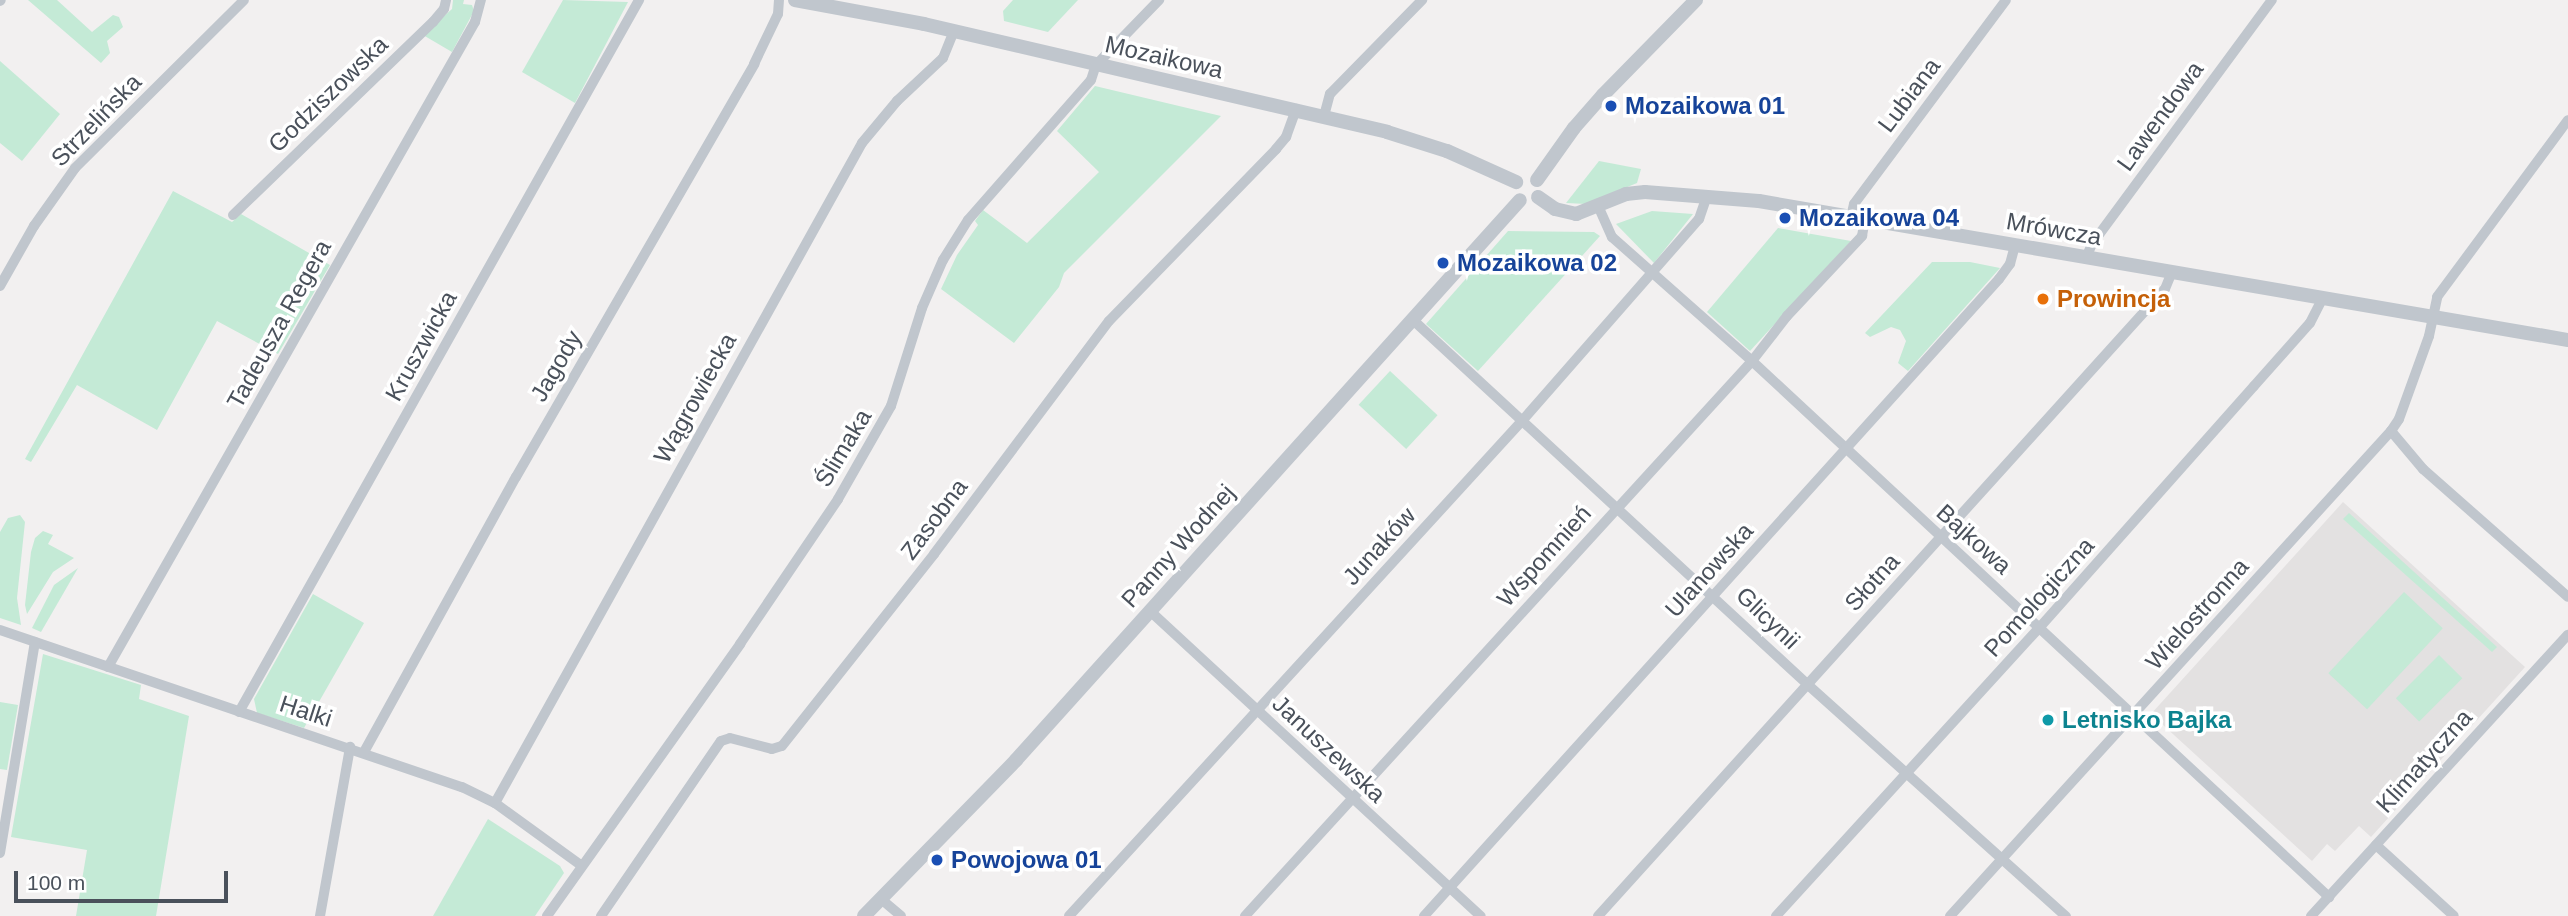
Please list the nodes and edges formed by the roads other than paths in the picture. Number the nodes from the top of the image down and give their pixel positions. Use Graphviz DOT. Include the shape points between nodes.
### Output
graph roads {
  1 [pos="244,0"];
  2 [pos="446,0"];
  3 [pos="481,0"];
  4 [pos="639,0"];
  5 [pos="779,0"];
  6 [pos="795,0"];
  7 [pos="1159,0"];
  8 [pos="1422,0"];
  9 [pos="1696,0"];
  10 [pos="2006,0"];
  11 [pos="2272,0"];
  12 [pos="837,3"];
  13 [pos="954,31"];
  14 [pos="1096,65"];
  15 [pos="1296,109"];
  16 [pos="1324,116"];
  17 [pos="2568,120"];
  18 [pos="1537,180"];
  19 [pos="1516,182"];
  20 [pos="1707,196"];
  21 [pos="1538,197"];
  22 [pos="1520,200"];
  23 [pos="1599,208"];
  24 [pos="233,215"];
  25 [pos="1858,218"];
  26 [pos="2015,245"];
  27 [pos="2086,258"];
  28 [pos="2172,272"];
  29 [pos="1652,273"];
  30 [pos="0,286"];
  31 [pos="2323,298"];
  32 [pos="2433,316"];
  33 [pos="1413,320"];
  34 [pos="2568,340"];
  35 [pos="1752,362"];
  36 [pos="1522,421"];
  37 [pos="2390,431"];
  38 [pos="1847,450"];
  39 [pos="1617,508"];
  40 [pos="1941,538"];
  41 [pos="1715,596"];
  42 [pos="2568,597"];
  43 [pos="1150,611"];
  44 [pos="2040,627"];
  45 [pos="0,630"];
  46 [pos="2568,635"];
  47 [pos="35,642"];
  48 [pos="108,667"];
  49 [pos="1807,684"];
  50 [pos="239,712"];
  51 [pos="1257,712"];
  52 [pos="2132,717"];
  53 [pos="350,747"];
  54 [pos="364,752"];
  55 [pos="1906,774"];
  56 [pos="1352,799"];
  57 [pos="495,803"];
  58 [pos="2376,845"];
  59 [pos="0,853"];
  60 [pos="2003,858"];
  61 [pos="582,866"];
  62 [pos="1450,888"];
  63 [pos="2329,897"];
  64 [pos="881,898"];
  65 [pos="320,916"];
  66 [pos="547,916"];
  67 [pos="601,916"];
  68 [pos="864,916"];
  69 [pos="901,916"];
  70 [pos="1069,916"];
  71 [pos="1245,916"];
  72 [pos="1424,916"];
  73 [pos="1481,916"];
  74 [pos="1598,916"];
  75 [pos="1776,916"];
  76 [pos="1950,916"];
  77 [pos="2066,916"];
  78 [pos="2311,916"];
  79 [pos="2454,916"];
  1 -- 30 [label="street, Strzelińska" via="75,168"];
  2 -- 24 [label="street, Godziszowska" via="433,22"];
  3 -- 48 [label="street, Tadeusza Regera" via="475,22"];
  4 -- 50 [label="street, Kruszwicka"];
  5 -- 54 [label="street, Jagody" via="778,14 754,64"];
  6 -- 12 [label="street, Mozaikowa"];
  7 -- 14 [label="street, Ślimaka"];
  8 -- 16 [label="street" via="1330,94"];
  9 -- 18 [label="street" via="1603,95"];
  10 -- 25 [label="street, Lubiana" via="1854,204"];
  11 -- 27 [label="street, Lawendowa"];
  12 -- 13 [label="street, Mozaikowa"];
  13 -- 14 [label="street, Mozaikowa"];
  13 -- 57 [label="street, Wągrowiecka" via="943,58 897,101 862,143"];
  14 -- 15 [label="street, Mozaikowa"];
  14 -- 61 [label="street, Ślimaka" via="1091,80 968,220 925,299 891,407 838,499"];
  15 -- 16 [label="street, Mozaikowa"];
  15 -- 67 [label="street, Zasobna" via="1286,137 1276,149 1109,321 782,746 772,749 730,738 721,741"];
  16 -- 19 [label="street, Mozaikowa" via="1447,151"];
  17 -- 32 [label="street, Wielostronna" via="2439,293"];
  18 -- 19 [label="street" via="1526,175"];
  18 -- 21 [label="street" via="1541,187"];
  19 -- 22 [label="street" via="1514,190"];
  20 -- 23 [label="street, Mrówcza" via="1626,194"];
  20 -- 25 [label="street, Mrówcza"];
  20 -- 29 [label="street, Junaków" via="1699,219"];
  21 -- 22 [label="street"];
  21 -- 23 [label="street, Mrówcza" via="1566,213"];
  22 -- 33 [label="street, Panny Wodnej"];
  23 -- 29 [label="street, Bajkowa" via="1612,237"];
  25 -- 26 [label="street, Mrówcza"];
  25 -- 35 [label="street, Wspomnień" via="1862,236 1787,316"];
  26 -- 27 [label="street, Mrówcza"];
  26 -- 38 [label="street, Ulanowska" via="2006,271"];
  27 -- 28 [label="street, Mrówcza"];
  28 -- 31 [label="street, Mrówcza"];
  28 -- 40 [label="street, Słotna" via="2165,289"];
  29 -- 35 [label="street, Bajkowa"];
  29 -- 36 [label="street, Junaków"];
  31 -- 32 [label="street, Mrówcza"];
  31 -- 44 [label="street, Pomologiczna" via="2310,323"];
  32 -- 34 [label="street, Mrówcza"];
  32 -- 37 [label="street, Wielostronna" via="2407,397"];
  33 -- 36 [label="street, Glicynii"];
  33 -- 43 [label="street, Panny Wodnej"];
  35 -- 38 [label="street, Bajkowa"];
  35 -- 39 [label="street, Wspomnień"];
  36 -- 39 [label="street, Glicynii"];
  36 -- 51 [label="street, Junaków"];
  37 -- 42 [label="street" via="2423,469"];
  37 -- 52 [label="street, Wielostronna"];
  38 -- 40 [label="street, Bajkowa"];
  38 -- 41 [label="street, Ulanowska"];
  39 -- 41 [label="street, Glicynii"];
  39 -- 56 [label="street, Wspomnień"];
  40 -- 44 [label="street, Bajkowa"];
  40 -- 49 [label="street, Słotna"];
  41 -- 49 [label="street, Glicynii"];
  41 -- 62 [label="street, Ulanowska"];
  43 -- 51 [label="street, Januszewska"];
  43 -- 64 [label="street, Panny Wodnej" via="1016,760"];
  44 -- 52 [label="street, Bajkowa"];
  44 -- 55 [label="street, Pomologiczna"];
  45 -- 47 [label="street, Halki"];
  46 -- 58 [label="street, Klimatyczna"];
  47 -- 48 [label="street, Halki"];
  47 -- 59 [label="street"];
  48 -- 50 [label="street, Halki"];
  49 -- 55 [label="street, Glicynii"];
  49 -- 74 [label="street, Słotna"];
  50 -- 53 [label="street, Halki"];
  51 -- 56 [label="street, Januszewska"];
  51 -- 70 [label="street, Junaków"];
  52 -- 60 [label="street, Wielostronna"];
  52 -- 63 [label="street, Bajkowa"];
  53 -- 54 [label="street, Halki"];
  53 -- 65 [label="street"];
  54 -- 57 [label="street, Halki"];
  55 -- 60 [label="street, Glicynii"];
  55 -- 75 [label="street, Pomologiczna"];
  56 -- 62 [label="street, Januszewska"];
  56 -- 71 [label="street, Wspomnień"];
  57 -- 61 [label="street, Halki"];
  58 -- 63 [label="street, Klimatyczna"];
  58 -- 79 [label="street"];
  60 -- 76 [label="street, Wielostronna"];
  60 -- 77 [label="street, Glicynii"];
  61 -- 66 [label="street, Ślimaka"];
  62 -- 72 [label="street, Ulanowska"];
  62 -- 73 [label="street, Januszewska"];
  63 -- 78 [label="street, Klimatyczna"];
  64 -- 68 [label="street, Panny Wodnej"];
  64 -- 69 [label="street"];
}
